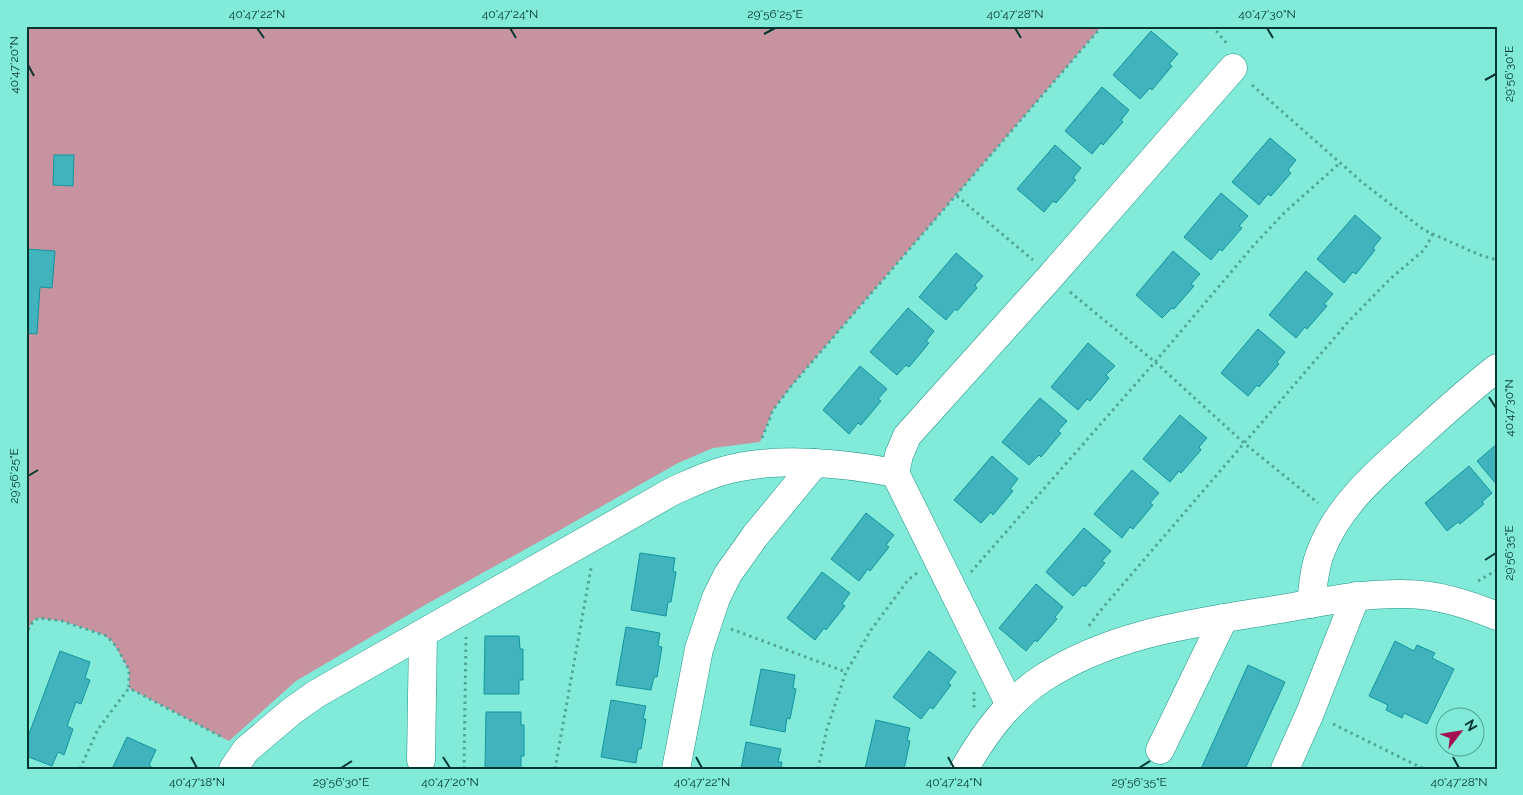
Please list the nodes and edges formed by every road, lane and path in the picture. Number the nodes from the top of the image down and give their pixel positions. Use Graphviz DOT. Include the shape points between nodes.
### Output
graph roads {
  1 [pos="1102,26"];
  2 [pos="1233,68"];
  3 [pos="1340,163"];
  4 [pos="957,196"];
  5 [pos="1433,234"];
  6 [pos="1497,260"];
  7 [pos="1051,276"];
  8 [pos="1155,362"];
  9 [pos="1497,368"];
  10 [pos="1244,443"];
  11 [pos="815,463"];
  12 [pos="752,465"];
  13 [pos="895,474"];
  14 [pos="1338,519"];
  15 [pos="591,563"];
  16 [pos="919,570"];
  17 [pos="954,592"];
  18 [pos="1356,596"];
  19 [pos="1311,604"];
  20 [pos="1497,616"];
  21 [pos="1224,618"];
  22 [pos="708,620"];
  23 [pos="423,634"];
  24 [pos="26,636"];
  25 [pos="466,636"];
  26 [pos="1076,659"];
  27 [pos="846,672"];
  28 [pos="129,688"];
  29 [pos="973,691"];
  30 [pos="1010,705"];
  31 [pos="1310,713"];
  32 [pos="974,714"];
  33 [pos="229,741"];
  34 [pos="1160,750"];
  35 [pos="421,760"];
  36 [pos="80,769"];
  37 [pos="233,769"];
  38 [pos="464,769"];
  39 [pos="555,769"];
  40 [pos="676,769"];
  41 [pos="818,769"];
  42 [pos="964,769"];
  43 [pos="1285,769"];
  44 [pos="1424,769"];
  1 -- 4 [label="path"];
  2 -- 3 [label="path"];
  2 -- 7 [label="street"];
  3 -- 5 [label="path"];
  3 -- 8 [label="path" via="1254,245"];
  4 -- 7 [label="path"];
  4 -- 12 [label="path" via="792,385 773,410"];
  5 -- 6 [label="path"];
  5 -- 10 [label="path" via="1424,250 1349,321"];
  7 -- 8 [label="path"];
  7 -- 13 [label="street" via="907,436"];
  8 -- 10 [label="path"];
  8 -- 17 [label="path"];
  9 -- 14 [label="street" via="1373,476"];
  10 -- 14 [label="path"];
  10 -- 26 [label="path" via="1100,611 1087,629"];
  11 -- 12 [label="street"];
  11 -- 13 [label="street"];
  11 -- 22 [label="street" via="728,574"];
  12 -- 23 [label="street" via="724,471 673,491"];
  13 -- 17 [label="street"];
  14 -- 19 [label="street" via="1321,551"];
  15 -- 39 [label="path"];
  16 -- 27 [label="path" via="872,630"];
  17 -- 30 [label="street"];
  18 -- 19 [label="street"];
  18 -- 20 [label="street" via="1440,596"];
  18 -- 31 [label="street"];
  19 -- 21 [label="street"];
  21 -- 26 [label="street" via="1157,631"];
  21 -- 34 [label="street"];
  22 -- 27 [label="path"];
  22 -- 40 [label="street" via="699,649"];
  23 -- 35 [label="street"];
  23 -- 37 [label="street" via="292,711 246,750"];
  24 -- 28 [label="path" via="30,625 38,618 62,621 102,634 112,641 125,661 129,670"];
  25 -- 38 [label="path"];
  26 -- 30 [label="street" via="1043,678"];
  27 -- 41 [label="path"];
  28 -- 33 [label="path"];
  28 -- 36 [label="path" via="98,729"];
  29 -- 32 [label="path"];
  30 -- 42 [label="street" via="991,725"];
  31 -- 43 [label="street"];
  31 -- 44 [label="path"];
}
